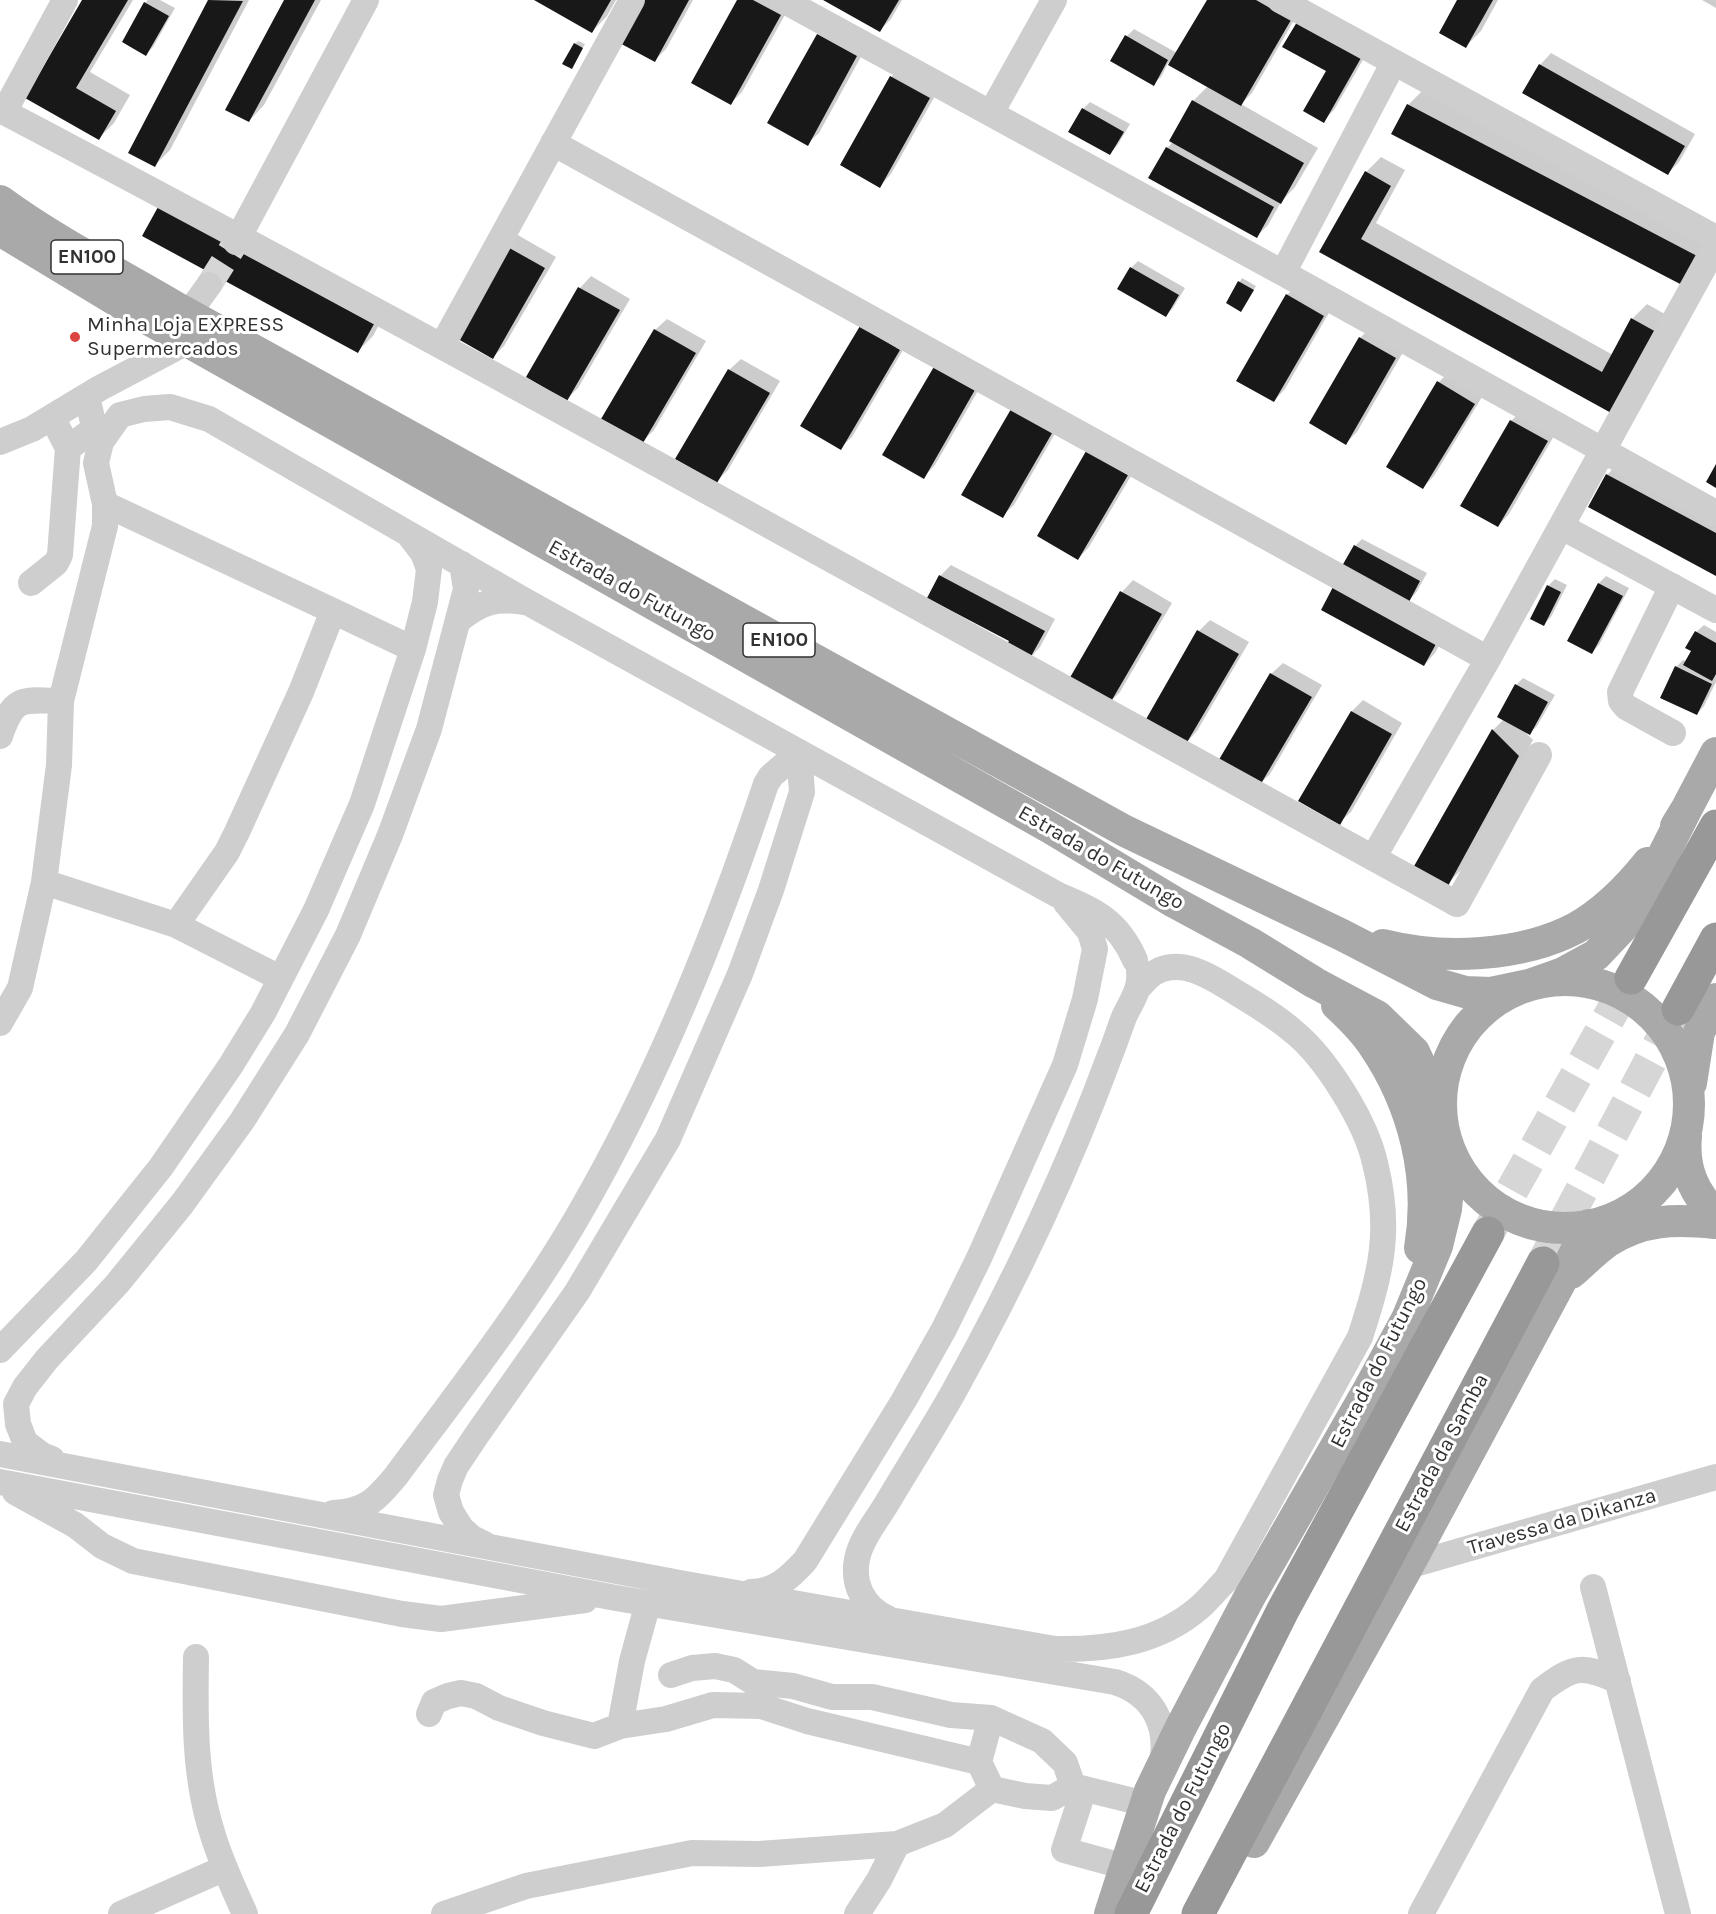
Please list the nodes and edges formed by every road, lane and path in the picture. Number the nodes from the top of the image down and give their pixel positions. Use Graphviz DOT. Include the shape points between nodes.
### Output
graph roads {
  1 [pos="65,0"];
  2 [pos="366,0"];
  3 [pos="632,0"];
  4 [pos="783,0"];
  5 [pos="1054,0"];
  6 [pos="1280,0"];
  7 [pos="1394,62"];
  8 [pos="991,113"];
  9 [pos="554,143"];
  10 [pos="0,201"];
  11 [pos="0,230"];
  12 [pos="1716,238"];
  13 [pos="238,239"];
  14 [pos="1716,245"];
  15 [pos="1283,273"];
  16 [pos="208,285"];
  17 [pos="188,328"];
  18 [pos="442,346"];
  19 [pos="93,392"];
  20 [pos="120,415"];
  21 [pos="52,417"];
  22 [pos="0,442"];
  23 [pos="68,447"];
  24 [pos="1603,450"];
  25 [pos="105,504"];
  26 [pos="1716,513"];
  27 [pos="1562,527"];
  28 [pos="406,531"];
  29 [pos="462,564"];
  30 [pos="31,583"];
  31 [pos="1672,586"];
  32 [pos="425,602"];
  33 [pos="527,602"];
  34 [pos="333,610"];
  35 [pos="1716,610"];
  36 [pos="459,621"];
  37 [pos="413,649"];
  38 [pos="1488,659"];
  39 [pos="61,701"];
  40 [pos="742,720"];
  41 [pos="1673,733"];
  42 [pos="0,736"];
  43 [pos="799,752"];
  44 [pos="1716,753"];
  45 [pos="1539,755"];
  46 [pos="856,783"];
  47 [pos="765,784"];
  48 [pos="798,807"];
  49 [pos="1687,808"];
  50 [pos="1716,826"];
  51 [pos="1373,858"];
  52 [pos="44,882"];
  53 [pos="1058,895"];
  54 [pos="176,925"];
  55 [pos="1342,935"];
  56 [pos="1716,939"];
  57 [pos="1135,960"];
  58 [pos="1091,968"];
  59 [pos="280,978"];
  60 [pos="1630,978"];
  61 [pos="1315,983"];
  62 [pos="1530,985"];
  63 [pos="1140,986"];
  64 [pos="1716,999"];
  65 [pos="315,1000"];
  66 [pos="1678,1009"];
  67 [pos="0,1023"];
  68 [pos="245,1042"];
  69 [pos="279,1064"];
  70 [pos="644,1092"];
  71 [pos="680,1111"];
  72 [pos="1688,1116"];
  73 [pos="1442,1124"];
  74 [pos="611,1156"];
  75 [pos="645,1177"];
  76 [pos="1716,1221"];
  77 [pos="1599,1222"];
  78 [pos="994,1224"];
  79 [pos="1488,1233"];
  80 [pos="1032,1240"];
  81 [pos="1552,1272"];
  82 [pos="963,1289"];
  83 [pos="999,1308"];
  84 [pos="1402,1329"];
  85 [pos="0,1350"];
  86 [pos="0,1454"];
  87 [pos="81,1469"];
  88 [pos="1716,1478"];
  89 [pos="0,1482"];
  90 [pos="0,1488"];
  91 [pos="309,1512"];
  92 [pos="490,1546"];
  93 [pos="1408,1566"];
  94 [pos="1593,1587"];
  95 [pos="736,1592"];
  96 [pos="616,1598"];
  97 [pos="648,1603"];
  98 [pos="888,1619"];
  99 [pos="196,1658"];
  100 [pos="671,1675"];
  101 [pos="1618,1681"];
  102 [pos="753,1682"];
  103 [pos="739,1706"];
  104 [pos="429,1714"];
  105 [pos="991,1718"];
  106 [pos="620,1726"];
  107 [pos="979,1762"];
  108 [pos="1162,1767"];
  109 [pos="992,1788"];
  110 [pos="1078,1788"];
  111 [pos="1146,1804"];
  112 [pos="897,1844"];
  113 [pos="1126,1867"];
  114 [pos="225,1868"];
  115 [pos="476,1909"];
  116 [pos="1125,1912"];
  117 [pos="121,1914"];
  118 [pos="245,1914"];
  119 [pos="444,1914"];
  120 [pos="857,1914"];
  121 [pos="1198,1914"];
  122 [pos="1214,1914"];
  123 [pos="1421,1914"];
  124 [pos="1678,1914"];
  1 -- 13 [label="street" via="4,112"];
  2 -- 13 [label="street"];
  3 -- 9 [label="street"];
  4 -- 8 [label="street"];
  5 -- 8 [label="street"];
  6 -- 7 [label="street"];
  7 -- 12 [label="street"];
  7 -- 15 [label="street"];
  8 -- 15 [label="street"];
  9 -- 18 [label="street"];
  9 -- 38 [label="street"];
  10 -- 17 [label="main road, Estrada do Futungo / EN100"];
  11 -- 17 [label="main road, Estrada do Futungo / EN100"];
  13 -- 18 [label="street"];
  14 -- 24 [label="street"];
  15 -- 24 [label="street"];
  16 -- 17 [label="street"];
  17 -- 19 [label="street"];
  17 -- 55 [label="main road, Estrada do Futungo / EN100" via="589,537 1125,831"];
  17 -- 61 [label="main road, Estrada do Futungo / EN100"];
  18 -- 51 [label="street"];
  19 -- 20 [label="street"];
  19 -- 21 [label="street"];
  19 -- 23 [label="street" via="94,427"];
  20 -- 25 [label="street" via="101,442 96,463"];
  20 -- 28 [label="street" via="170,407 209,419"];
  21 -- 22 [label="street"];
  21 -- 23 [label="street"];
  23 -- 30 [label="street" via="60,555"];
  24 -- 26 [label="street"];
  24 -- 27 [label="street"];
  25 -- 34 [label="street"];
  25 -- 39 [label="street" via="105,526"];
  27 -- 31 [label="street"];
  27 -- 38 [label="street"];
  28 -- 29 [label="street"];
  28 -- 32 [label="street" via="423,553 429,569"];
  29 -- 32 [label="street" via="434,585"];
  29 -- 33 [label="street"];
  29 -- 36 [label="street" via="466,589"];
  31 -- 35 [label="street"];
  31 -- 41 [label="street" via="1620,692 1626,707"];
  32 -- 37 [label="street"];
  33 -- 36 [label="street" via="488,602"];
  33 -- 40 [label="street"];
  34 -- 37 [label="street"];
  34 -- 54 [label="street" via="301,692 237,832"];
  36 -- 65 [label="street" via="429,729 390,835 348,935"];
  37 -- 59 [label="street" via="362,804 316,910"];
  38 -- 51 [label="street"];
  39 -- 42 [label="street" via="21,701 11,708"];
  39 -- 52 [label="street" via="59,765"];
  40 -- 43 [label="street"];
  40 -- 47 [label="street" via="764,754"];
  43 -- 46 [label="street"];
  43 -- 47 [label="street"];
  43 -- 48 [label="street" via="802,792"];
  44 -- 49 [label="main road"];
  45 -- 51 [label="street" via="1457,904"];
  46 -- 48 [label="street" via="811,794"];
  46 -- 53 [label="street"];
  47 -- 70 [label="street" via="700,964"];
  48 -- 71 [label="street" via="740,974"];
  49 -- 55 [label="main road" via="1635,879 1606,907 1576,928 1540,942 1503,950 1431,954"];
  49 -- 62 [label="main road" via="1632,917 1596,955"];
  50 -- 60 [label="highway"];
  52 -- 54 [label="street"];
  52 -- 67 [label="street" via="20,988"];
  53 -- 57 [label="street" via="1109,922 1127,942"];
  53 -- 58 [label="street" via="1090,932 1095,949"];
  54 -- 59 [label="street"];
  55 -- 62 [label="main road, Estrada do Futungo" via="1437,984 1466,992 1491,993"];
  56 -- 66 [label="highway"];
  57 -- 58 [label="street" via="1125,953 1113,952 1101,957"];
  57 -- 63 [label="street"];
  58 -- 78 [label="street" via="1086,999 1065,1065"];
  59 -- 65 [label="street" via="279,992 286,1004 298,1008"];
  59 -- 68 [label="street"];
  61 -- 73 [label="main road, Estrada do Futungo" via="1377,1016 1414,1052"];
  61 -- 84 [label="main road" via="1374,1045 1397,1085 1414,1128 1423,1177 1424,1227"];
  62 -- 72 [label="main road" via="1572,980 1592,983 1613,989 1648,1011 1679,1054 1688,1084"];
  62 -- 73 [label="main road" via="1479,1015 1455,1047 1442,1085"];
  63 -- 80 [label="street"];
  63 -- 98 [label="street" via="1154,973 1170,967 1185,967 1216,980 1296,1033 1338,1084 1375,1160 1384,1205 1384,1247 1360,1337 1226,1580 1199,1608 1172,1626 1144,1639 1085,1650 1055,1649"];
  64 -- 72 [label="main road" via="1699,1032"];
  65 -- 69 [label="street"];
  68 -- 69 [label="street" via="256,1034 270,1035 282,1051"];
  68 -- 85 [label="street" via="124,1216 86,1262"];
  69 -- 87 [label="street" via="182,1204 117,1284 47,1359 16,1404 25,1442 42,1455"];
  70 -- 71 [label="street" via="642,1105 655,1120 669,1120"];
  70 -- 74 [label="street"];
  71 -- 75 [label="street"];
  72 -- 76 [label="main road" via="1686,1168 1693,1188"];
  72 -- 77 [label="main road" via="1681,1146 1660,1182 1628,1210"];
  73 -- 77 [label="main road" via="1465,1178 1494,1206 1549,1226"];
  73 -- 84 [label="main road, Estrada do Futungo" via="1449,1177 1446,1209 1437,1246"];
  74 -- 75 [label="street" via="628,1147 640,1152 648,1164"];
  74 -- 91 [label="street" via="520,1307 381,1494 362,1508 336,1513"];
  75 -- 92 [label="street" via="577,1292 469,1446 450,1480 447,1495 451,1512 472,1538"];
  76 -- 77 [label="main road" via="1663,1209"];
  76 -- 81 [label="main road" via="1680,1219 1647,1224"];
  77 -- 81 [label="main road"];
  78 -- 80 [label="street" via="994,1238 1009,1251 1022,1249"];
  78 -- 82 [label="street"];
  79 -- 116 [label="highway, Estrada do Futungo" via="1283,1610"];
  80 -- 83 [label="street"];
  81 -- 93 [label="main road"];
  81 -- 121 [label="highway, Estrada da Samba" via="1341,1642"];
  82 -- 83 [label="street" via="980,1279 993,1283 1000,1295"];
  82 -- 95 [label="street" via="904,1400 805,1561 775,1587"];
  83 -- 98 [label="street" via="858,1557 856,1572 866,1603"];
  84 -- 108 [label="main road, Estrada do Futungo" via="1244,1607"];
  86 -- 87 [label="street"];
  87 -- 91 [label="street"];
  88 -- 93 [label="street, Travessa da Dikanza"];
  89 -- 96 [label="street"];
  90 -- 96 [label="street" via="19,1494 133,1561 402,1614 441,1619"];
  91 -- 92 [label="street"];
  92 -- 95 [label="street"];
  93 -- 122 [label="main road"];
  94 -- 101 [label="street"];
  95 -- 98 [label="street"];
  96 -- 97 [label="street"];
  97 -- 106 [label="street"];
  97 -- 108 [label="street" via="1131,1687 1145,1697 1162,1726"];
  99 -- 114 [label="street" via="195,1727 202,1795"];
  100 -- 102 [label="street" via="715,1666 734,1670"];
  101 -- 123 [label="street" via="1598,1671 1576,1669 1542,1690"];
  101 -- 124 [label="street"];
  102 -- 103 [label="street"];
  102 -- 105 [label="street" via="794,1686 832,1697 872,1697 951,1714"];
  103 -- 106 [label="street" via="713,1705 666,1719"];
  103 -- 107 [label="street" via="761,1706 807,1721"];
  104 -- 106 [label="street" via="434,1702 461,1693 543,1723 594,1736"];
  105 -- 107 [label="street"];
  105 -- 110 [label="street" via="1042,1741 1065,1763"];
  107 -- 109 [label="street"];
  108 -- 111 [label="main road, Estrada do Futungo"];
  109 -- 110 [label="street" via="1052,1798"];
  109 -- 112 [label="street" via="945,1825"];
  110 -- 111 [label="street"];
  110 -- 113 [label="street" via="1064,1850"];
  111 -- 113 [label="main road, Estrada do Futungo"];
  112 -- 115 [label="street" via="759,1854 692,1853 526,1886"];
  112 -- 120 [label="street"];
  113 -- 116 [label="main road"];
  114 -- 117 [label="street"];
  114 -- 118 [label="street"];
  115 -- 119 [label="street"];
}
